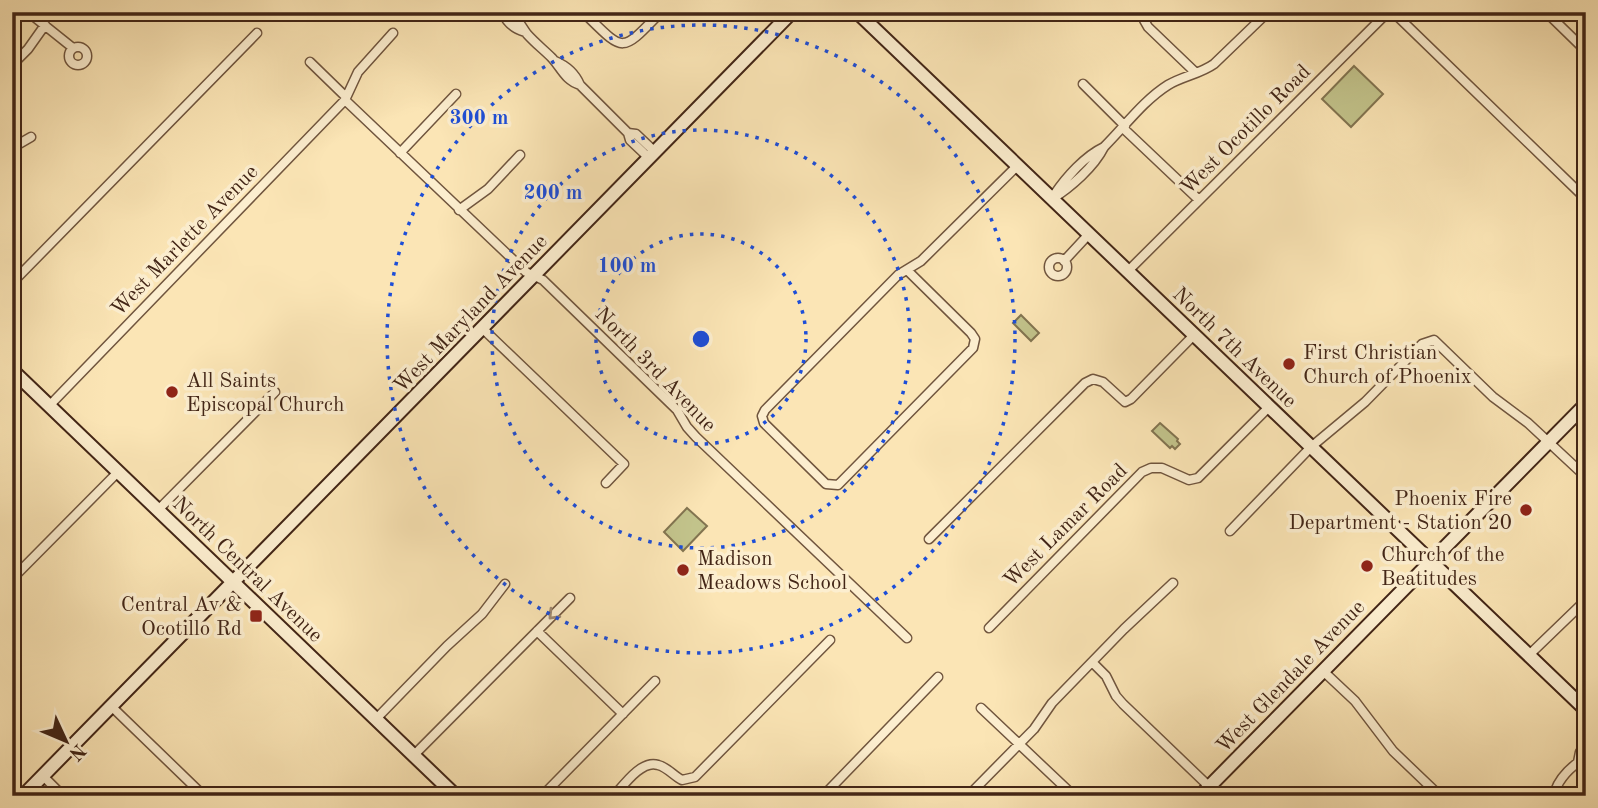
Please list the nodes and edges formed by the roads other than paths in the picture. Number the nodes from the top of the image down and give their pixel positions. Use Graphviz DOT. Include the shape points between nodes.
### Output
graph roads {
  1 [pos="28,12"];
  2 [pos="502,12"];
  3 [pos="510,12"];
  4 [pos="583,12"];
  5 [pos="661,12"];
  6 [pos="792,12"];
  7 [pos="857,12"];
  8 [pos="1268,12"];
  9 [pos="1391,12"];
  10 [pos="1546,12"];
  11 [pos="1147,16"];
  12 [pos="45,25"];
  13 [pos="525,32"];
  14 [pos="257,33"];
  15 [pos="393,33"];
  16 [pos="73,48"];
  17 [pos="1586,51"];
  18 [pos="310,62"];
  19 [pos="12,65"];
  20 [pos="1196,73"];
  21 [pos="1083,84"];
  22 [pos="456,94"];
  23 [pos="346,98"];
  24 [pos="1124,127"];
  25 [pos="31,137"];
  26 [pos="12,148"];
  27 [pos="400,153"];
  28 [pos="520,155"];
  29 [pos="652,155"];
  30 [pos="1017,166"];
  31 [pos="1052,199"];
  32 [pos="1586,199"];
  33 [pos="1199,200"];
  34 [pos="459,210"];
  35 [pos="1089,234"];
  36 [pos="1064,261"];
  37 [pos="908,271"];
  38 [pos="1128,271"];
  39 [pos="533,276"];
  40 [pos="12,283"];
  41 [pos="482,328"];
  42 [pos="1194,335"];
  43 [pos="12,370"];
  44 [pos="275,392"];
  45 [pos="1586,404"];
  46 [pos="49,406"];
  47 [pos="1269,407"];
  48 [pos="1548,442"];
  49 [pos="1311,447"];
  50 [pos="118,472"];
  51 [pos="1586,477"];
  52 [pos="606,483"];
  53 [pos="158,510"];
  54 [pos="1230,531"];
  55 [pos="929,539"];
  56 [pos="1430,560"];
  57 [pos="12,579"];
  58 [pos="233,581"];
  59 [pos="1173,583"];
  60 [pos="505,584"];
  61 [pos="570,598"];
  62 [pos="1586,600"];
  63 [pos="989,628"];
  64 [pos="537,631"];
  65 [pos="907,638"];
  66 [pos="830,640"];
  67 [pos="1529,655"];
  68 [pos="1091,662"];
  69 [pos="1322,670"];
  70 [pos="938,677"];
  71 [pos="655,681"];
  72 [pos="111,706"];
  73 [pos="981,708"];
  74 [pos="1586,710"];
  75 [pos="623,714"];
  76 [pos="376,719"];
  77 [pos="1019,744"];
  78 [pos="1586,747"];
  79 [pos="414,755"];
  80 [pos="1582,759"];
  81 [pos="43,776"];
  82 [pos="1204,791"];
  83 [pos="1555,791"];
  84 [pos="23,796"];
  85 [pos="64,796"];
  86 [pos="204,796"];
  87 [pos="456,796"];
  88 [pos="542,796"];
  89 [pos="614,796"];
  90 [pos="823,796"];
  91 [pos="968,796"];
  92 [pos="1074,796"];
  93 [pos="1219,796"];
  94 [pos="1440,796"];
  1 -- 12 [label="street"];
  2 -- 13 [label="street"];
  3 -- 13 [label="street"];
  4 -- 5 [label="street" via="621,44 634,40"];
  6 -- 29 [label="main road, West Maryland Avenue"];
  7 -- 30 [label="main road, North 7th Avenue"];
  8 -- 20 [label="street" via="1226,54"];
  9 -- 32 [label="street"];
  9 -- 33 [label="street, West Ocotillo Road"];
  10 -- 17 [label="street"];
  11 -- 20 [label="street" via="1149,27"];
  12 -- 16 [label="street"];
  12 -- 19 [label="street"];
  13 -- 29 [label="street" via="630,140"];
  14 -- 40 [label="street"];
  15 -- 23 [label="street, West Marlette Avenue" via="358,72"];
  18 -- 23 [label="street, North 3rd Avenue"];
  20 -- 24 [label="street" via="1160,90"];
  21 -- 24 [label="street"];
  22 -- 27 [label="street"];
  23 -- 27 [label="street, North 3rd Avenue"];
  23 -- 46 [label="street, West Marlette Avenue"];
  24 -- 31 [label="street" via="1091,155"];
  24 -- 33 [label="street"];
  25 -- 26 [label="street"];
  27 -- 34 [label="street, North 3rd Avenue"];
  28 -- 34 [label="street" via="492,185"];
  29 -- 39 [label="main road, West Maryland Avenue"];
  30 -- 31 [label="main road, North 7th Avenue"];
  30 -- 37 [label="street"];
  31 -- 35 [label="main road, North 7th Avenue"];
  33 -- 38 [label="street, West Ocotillo Road"];
  34 -- 39 [label="street, North 3rd Avenue"];
  35 -- 36 [label="street"];
  35 -- 38 [label="main road, North 7th Avenue"];
  37 -- 37 [label="street" via="975,339 973,348 838,485 826,484 762,416 898,275"];
  38 -- 42 [label="main road, North 7th Avenue"];
  39 -- 41 [label="main road, West Maryland Avenue"];
  39 -- 65 [label="street, North 3rd Avenue" via="543,280 677,410 696,437"];
  41 -- 52 [label="street" via="624,464"];
  41 -- 58 [label="main road, West Maryland Avenue"];
  42 -- 47 [label="main road, North 7th Avenue"];
  42 -- 55 [label="street" via="1125,402 1103,382 1093,379 1085,383"];
  43 -- 46 [label="main road, North Central Avenue"];
  44 -- 53 [label="street"];
  45 -- 48 [label="main road, West Glendale Avenue"];
  46 -- 50 [label="main road, North Central Avenue"];
  47 -- 49 [label="main road, North 7th Avenue"];
  47 -- 63 [label="street, West Lamar Road" via="1198,478 1189,481 1158,467 1141,473"];
  48 -- 49 [label="street" via="1434,340 1422,344 1365,402"];
  48 -- 51 [label="street"];
  48 -- 56 [label="main road, West Glendale Avenue"];
  49 -- 54 [label="street"];
  49 -- 56 [label="main road, North 7th Avenue"];
  50 -- 53 [label="main road, North Central Avenue"];
  50 -- 57 [label="street"];
  53 -- 58 [label="main road, North Central Avenue"];
  56 -- 67 [label="main road, North 7th Avenue"];
  56 -- 69 [label="main road, West Glendale Avenue"];
  58 -- 72 [label="main road, West Maryland Avenue"];
  58 -- 76 [label="main road, North Central Avenue"];
  59 -- 68 [label="street"];
  60 -- 76 [label="street" via="482,614"];
  61 -- 64 [label="street, one-way"];
  62 -- 67 [label="street"];
  64 -- 75 [label="street"];
  64 -- 79 [label="street"];
  66 -- 89 [label="street" via="695,776 682,780 651,764"];
  67 -- 74 [label="main road, North 7th Avenue"];
  68 -- 77 [label="street"];
  68 -- 82 [label="street" via="1123,704"];
  69 -- 82 [label="main road, West Glendale Avenue"];
  69 -- 94 [label="street"];
  70 -- 90 [label="street"];
  71 -- 75 [label="street"];
  72 -- 81 [label="main road, West Maryland Avenue"];
  72 -- 86 [label="street"];
  73 -- 77 [label="street"];
  75 -- 88 [label="street"];
  76 -- 79 [label="main road, North Central Avenue"];
  77 -- 91 [label="street"];
  77 -- 92 [label="street"];
  78 -- 80 [label="street" via="1580,752"];
  79 -- 87 [label="main road, North Central Avenue"];
  80 -- 83 [label="street" via="1558,782"];
  81 -- 84 [label="main road, West Maryland Avenue"];
  81 -- 85 [label="street"];
  82 -- 93 [label="street"];
}
